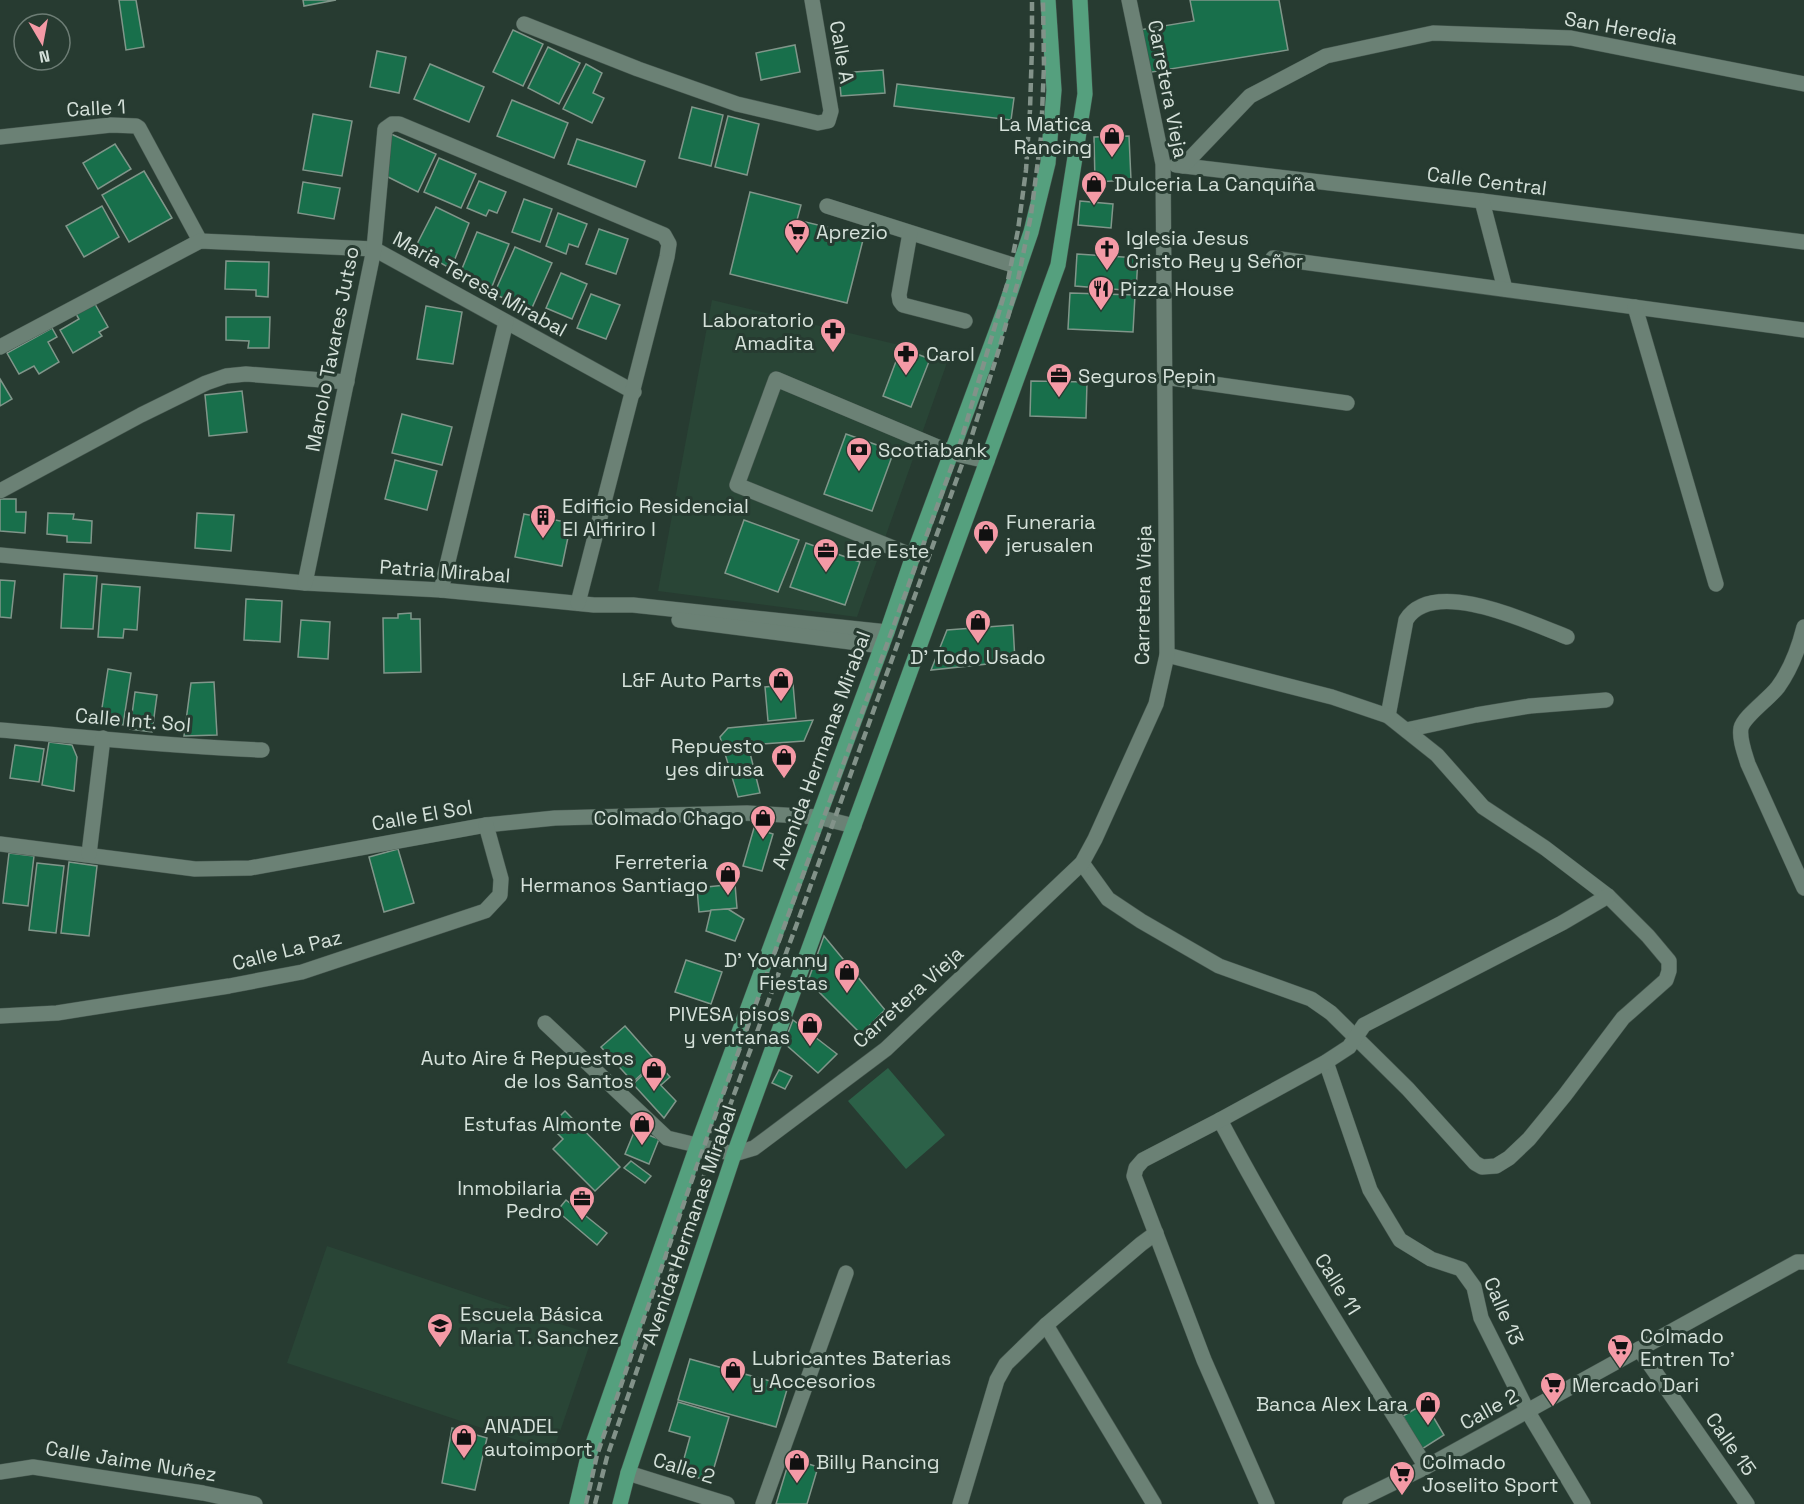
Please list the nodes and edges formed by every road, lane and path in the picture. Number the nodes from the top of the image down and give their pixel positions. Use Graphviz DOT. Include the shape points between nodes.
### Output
graph roads {
  1 [pos="812,0"];
  2 [pos="1048,0"];
  3 [pos="1080,0"];
  4 [pos="1129,0"];
  5 [pos="524,24"];
  6 [pos="1804,84"];
  7 [pos="0,137"];
  8 [pos="1163,164"];
  9 [pos="1183,166"];
  10 [pos="1482,201"];
  11 [pos="827,206"];
  12 [pos="910,233"];
  13 [pos="200,241"];
  14 [pos="1804,242"];
  15 [pos="374,249"];
  16 [pos="1273,258"];
  17 [pos="1019,267"];
  18 [pos="1505,289"];
  19 [pos="1635,307"];
  20 [pos="965,321"];
  21 [pos="506,322"];
  22 [pos="1804,330"];
  23 [pos="0,347"];
  24 [pos="1164,376"];
  25 [pos="347,382"];
  26 [pos="634,392"];
  27 [pos="1347,403"];
  28 [pos="952,453"];
  29 [pos="987,461"];
  30 [pos="0,491"];
  31 [pos="0,555"];
  32 [pos="914,556"];
  33 [pos="305,583"];
  34 [pos="1716,584"];
  35 [pos="441,590"];
  36 [pos="586,604"];
  37 [pos="1804,627"];
  38 [pos="1567,636"];
  39 [pos="884,639"];
  40 [pos="1167,655"];
  41 [pos="1606,700"];
  42 [pos="1388,716"];
  43 [pos="0,730"];
  44 [pos="1406,730"];
  45 [pos="103,738"];
  46 [pos="262,750"];
  47 [pos="818,817"];
  48 [pos="486,825"];
  49 [pos="854,826"];
  50 [pos="0,844"];
  51 [pos="89,854"];
  52 [pos="1082,863"];
  53 [pos="1804,888"];
  54 [pos="1608,896"];
  55 [pos="0,1016"];
  56 [pos="545,1023"];
  57 [pos="1356,1038"];
  58 [pos="1326,1062"];
  59 [pos="1220,1120"];
  60 [pos="698,1146"];
  61 [pos="734,1154"];
  62 [pos="1156,1233"];
  63 [pos="1804,1262"];
  64 [pos="846,1273"];
  65 [pos="1046,1325"];
  66 [pos="1639,1349"];
  67 [pos="1528,1412"];
  68 [pos="1426,1467"];
  69 [pos="0,1472"];
  70 [pos="628,1473"];
  71 [pos="1358,1502"];
  72 [pos="255,1504"];
  73 [pos="577,1504"];
  74 [pos="620,1504"];
  75 [pos="727,1504"];
  76 [pos="763,1504"];
  77 [pos="960,1504"];
  78 [pos="1154,1504"];
  79 [pos="1267,1504"];
  80 [pos="1583,1504"];
  81 [pos="1747,1504"];
  1 -- 5 [label="street, Calle A" via="831,111 828,121 818,123 737,104"];
  2 -- 17 [label="main road, Avenida Hermanas Mirabal" via="1054,90 1048,164"];
  3 -- 29 [label="main road, Avenida Hermanas Mirabal" via="1085,94 1058,265"];
  4 -- 8 [label="street, Carretera Vieja"];
  6 -- 9 [label="street, San Heredia" via="1571,38 1432,33 1326,56 1250,96"];
  7 -- 13 [label="street, Calle 1" via="111,125 136,126"];
  8 -- 9 [label="street, Calle Central"];
  8 -- 24 [label="street, Carretera Vieja"];
  9 -- 10 [label="street, Calle Central"];
  10 -- 14 [label="street, Calle Central"];
  10 -- 18 [label="street"];
  11 -- 12 [label="street"];
  12 -- 17 [label="street"];
  12 -- 20 [label="street" via="900,301"];
  13 -- 15 [label="street, Maria Teresa Mirabal"];
  13 -- 23 [label="street"];
  15 -- 21 [label="street, Maria Teresa Mirabal"];
  15 -- 25 [label="street, Manolo Tavares Jutso"];
  15 -- 26 [label="street, Manolo Tavares Jutso" via="386,129 392,124 664,235 669,244 667,257"];
  16 -- 18 [label="street"];
  17 -- 28 [label="main road, Avenida Hermanas Mirabal"];
  18 -- 19 [label="street"];
  19 -- 22 [label="street"];
  19 -- 34 [label="street"];
  21 -- 26 [label="street, Maria Teresa Mirabal"];
  21 -- 35 [label="street"];
  24 -- 27 [label="street"];
  24 -- 40 [label="street, Carretera Vieja"];
  25 -- 30 [label="street" via="226,376"];
  25 -- 33 [label="street, Manolo Tavares Jutso"];
  26 -- 36 [label="street"];
  28 -- 29 [label="street"];
  28 -- 32 [label="main road, Avenida Hermanas Mirabal"];
  28 -- 32 [label="street" via="776,379 737,485"];
  29 -- 49 [label="main road, Avenida Hermanas Mirabal"];
  31 -- 33 [label="street, Patria Mirabal"];
  32 -- 39 [label="main road, Avenida Hermanas Mirabal"];
  33 -- 35 [label="street, Patria Mirabal"];
  35 -- 36 [label="street, Patria Mirabal"];
  36 -- 39 [label="street, Patria Mirabal" via="633,605"];
  37 -- 53 [label="street" via="1787,673 1764,703 1746,717 1741,728 1748,764"];
  38 -- 42 [label="street" via="1484,606 1436,602 1412,610"];
  39 -- 47 [label="main road, Avenida Hermanas Mirabal"];
  40 -- 42 [label="street" via="1332,697"];
  40 -- 52 [label="street, Carretera Vieja" via="1156,704"];
  41 -- 44 [label="street" via="1530,706"];
  42 -- 44 [label="street"];
  43 -- 45 [label="street, Calle Int. Sol"];
  44 -- 54 [label="street" via="1437,755 1483,807"];
  45 -- 46 [label="street, Calle Int. Sol"];
  45 -- 51 [label="street"];
  47 -- 48 [label="street, Calle El Sol" via="747,813"];
  47 -- 49 [label="street, Calle El Sol"];
  47 -- 60 [label="main road, Avenida Hermanas Mirabal"];
  48 -- 51 [label="street, Calle El Sol" via="250,868 195,869"];
  48 -- 55 [label="street, Calle La Paz" via="501,879 500,895 485,911 302,972 57,1013"];
  49 -- 61 [label="main road, Avenida Hermanas Mirabal"];
  50 -- 51 [label="street, Calle El Sol"];
  52 -- 57 [label="street" via="1108,899 1141,921 1219,966 1311,999"];
  52 -- 61 [label="street, Carretera Vieja" via="886,1048 754,1148"];
  54 -- 57 [label="street" via="1364,1025"];
  54 -- 57 [label="street" via="1669,961 1666,981 1623,1018 1529,1138 1496,1166 1475,1163"];
  56 -- 60 [label="street" via="667,1138"];
  57 -- 58 [label="street"];
  58 -- 59 [label="street"];
  58 -- 67 [label="street, Calle 13" via="1370,1190 1400,1240 1431,1259 1461,1269 1473,1287 1481,1318"];
  59 -- 62 [label="street" via="1143,1160 1136,1168 1134,1176"];
  59 -- 68 [label="street, Calle 11" via="1298,1259"];
  60 -- 61 [label="street"];
  60 -- 73 [label="main road, Avenida Hermanas Mirabal" via="587,1461"];
  61 -- 70 [label="main road, Avenida Hermanas Mirabal"];
  62 -- 65 [label="street"];
  62 -- 79 [label="street" via="1204,1360"];
  63 -- 66 [label="street, Calle 2" via="1797,1262"];
  64 -- 76 [label="street"];
  65 -- 77 [label="street" via="1001,1372"];
  65 -- 78 [label="street"];
  66 -- 67 [label="street, Calle 2"];
  66 -- 81 [label="street, Calle 15"];
  67 -- 68 [label="street, Calle 2"];
  67 -- 80 [label="street, Calle 13"];
  68 -- 71 [label="street, Calle 2"];
  69 -- 72 [label="street, Calle Jaime Nuñez" via="33,1467"];
  70 -- 74 [label="main road, Avenida Hermanas Mirabal"];
  70 -- 75 [label="street, Calle 2"];
}
